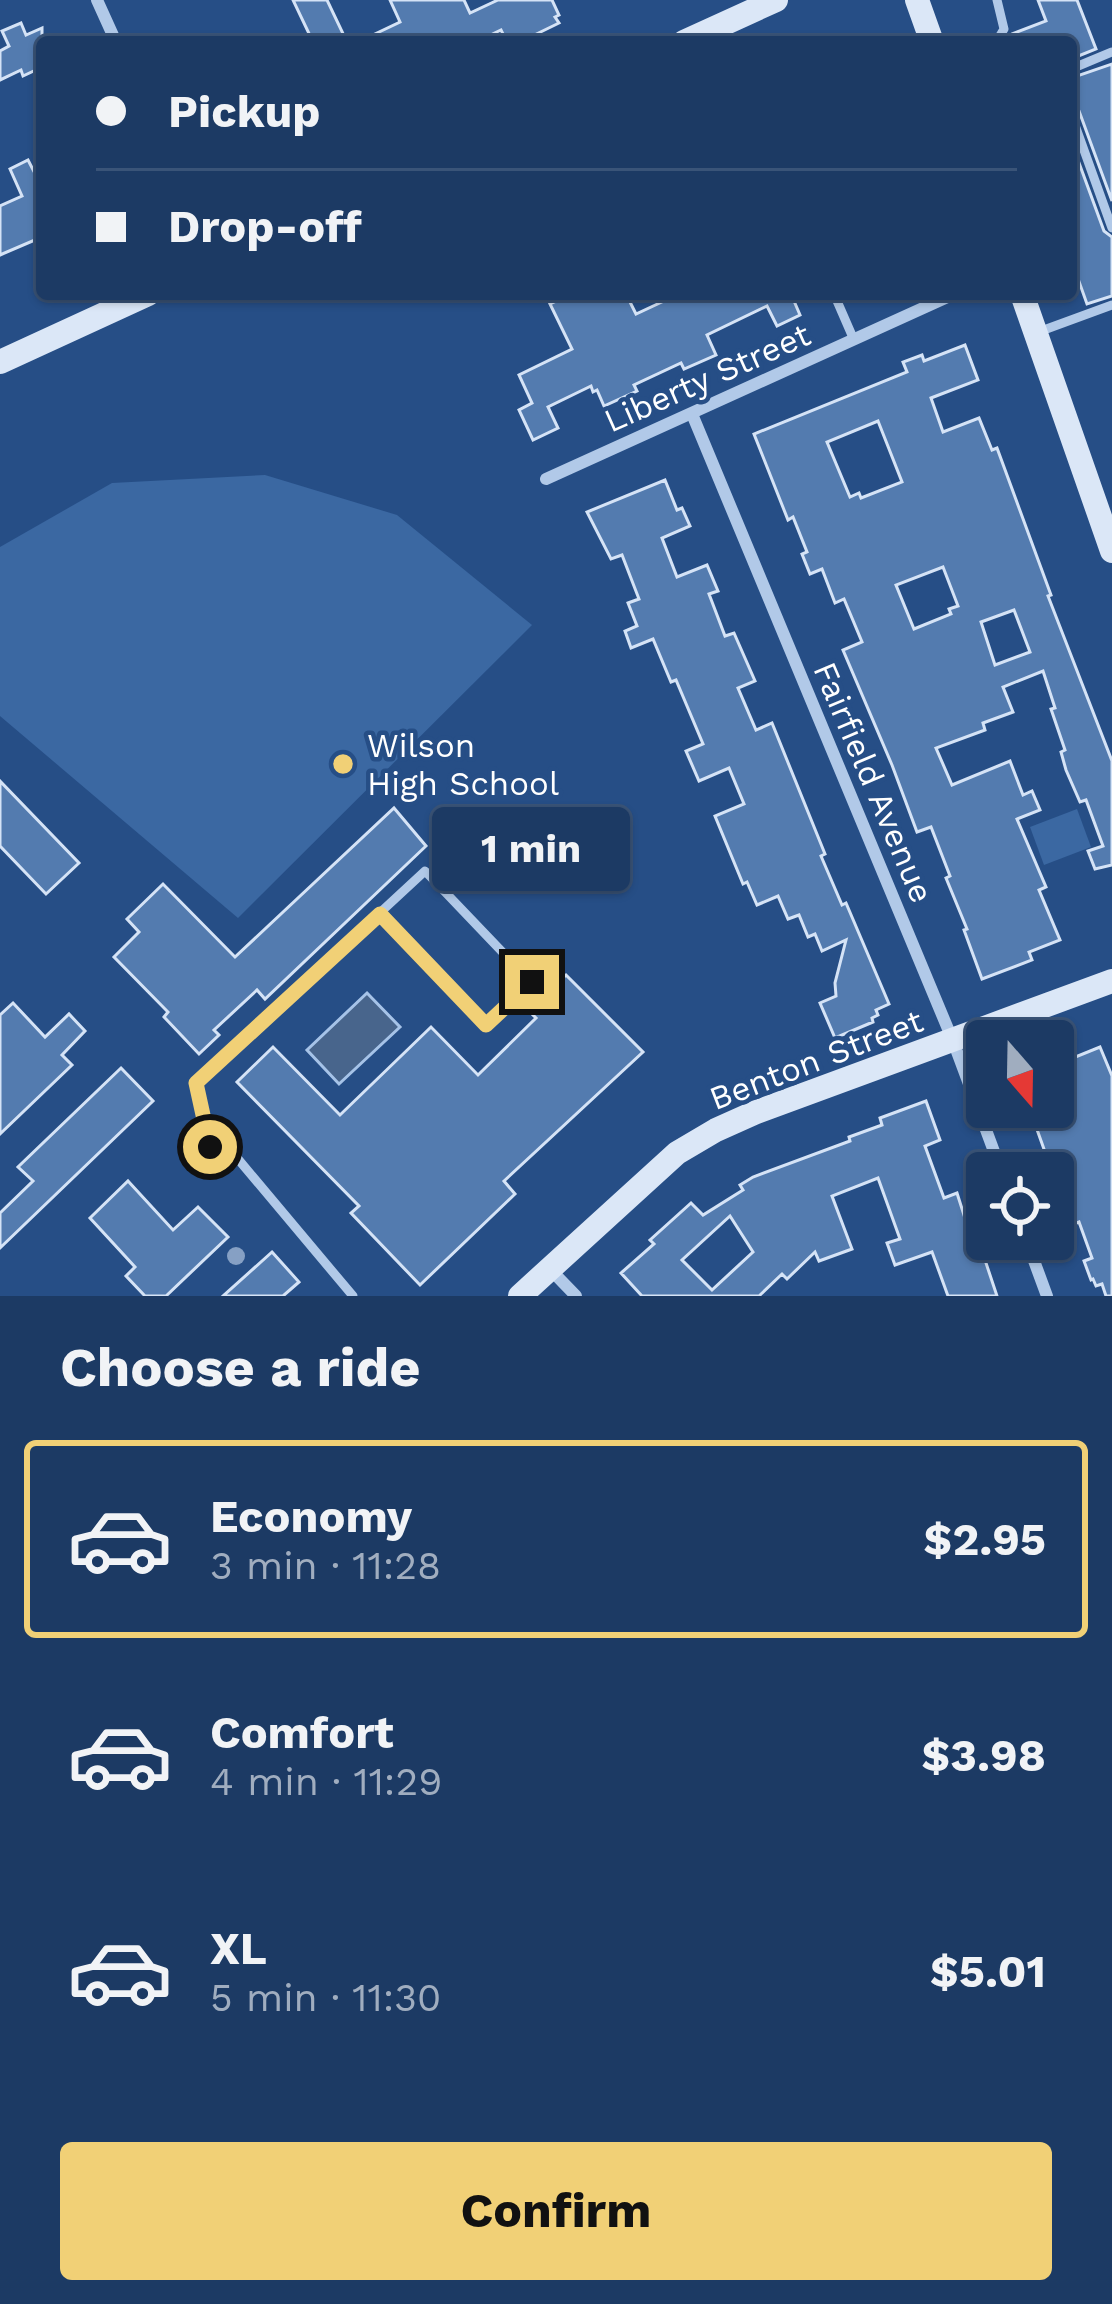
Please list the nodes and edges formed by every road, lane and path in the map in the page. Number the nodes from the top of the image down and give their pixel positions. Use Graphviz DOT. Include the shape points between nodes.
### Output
graph roads {
  1 [pos="97,0"];
  2 [pos="776,0"];
  3 [pos="917,0"];
  4 [pos="997,0"];
  5 [pos="113,36"];
  6 [pos="697,36"];
  7 [pos="930,36"];
  8 [pos="1000,36"];
  9 [pos="1112,52"];
  10 [pos="1077,67"];
  11 [pos="1077,131"];
  12 [pos="1112,229"];
  13 [pos="135,300"];
  14 [pos="837,300"];
  15 [pos="941,300"];
  16 [pos="1024,300"];
  17 [pos="1112,304"];
  18 [pos="1036,333"];
  19 [pos="854,340"];
  20 [pos="0,362"];
  21 [pos="692,414"];
  22 [pos="546,478"];
  23 [pos="1104,502"];
  24 [pos="1112,551"];
  25 [pos="380,914"];
  26 [pos="1112,981"];
  27 [pos="953,1041"];
  28 [pos="994,1152"];
  29 [pos="1034,1260"];
  30 [pos="549,1268"];
  31 [pos="353,1296"];
  32 [pos="520,1296"];
  33 [pos="576,1296"];
  34 [pos="1047,1296"];
  1 -- 5 [label="street"];
  2 -- 6 [label="main road"];
  3 -- 7 [label="main road"];
  4 -- 8 [label="lane"];
  9 -- 10 [label="lane"];
  11 -- 12 [label="lane"];
  13 -- 20 [label="main road"];
  14 -- 19 [label="lane"];
  15 -- 19 [label="street, Liberty Street"];
  16 -- 18 [label="main road"];
  17 -- 18 [label="lane"];
  18 -- 23 [label="main road"];
  19 -- 21 [label="street, Liberty Street"];
  21 -- 22 [label="street, Liberty Street"];
  21 -- 27 [label="street, Fairfield Avenue"];
  23 -- 24 [label="main road"];
  25 -- 25 [label="lane" via="486,1025 532,982 425,871"];
  25 -- 31 [label="lane" via="196,1083 210,1147 238,1159"];
  26 -- 27 [label="main road, Benton Street"];
  27 -- 28 [label="street, Fairfield Avenue"];
  27 -- 30 [label="main road, Benton Street" via="716,1130 677,1153"];
  29 -- 34 [label="street"];
  30 -- 32 [label="main road, Benton Street"];
  30 -- 33 [label="street"];
}
